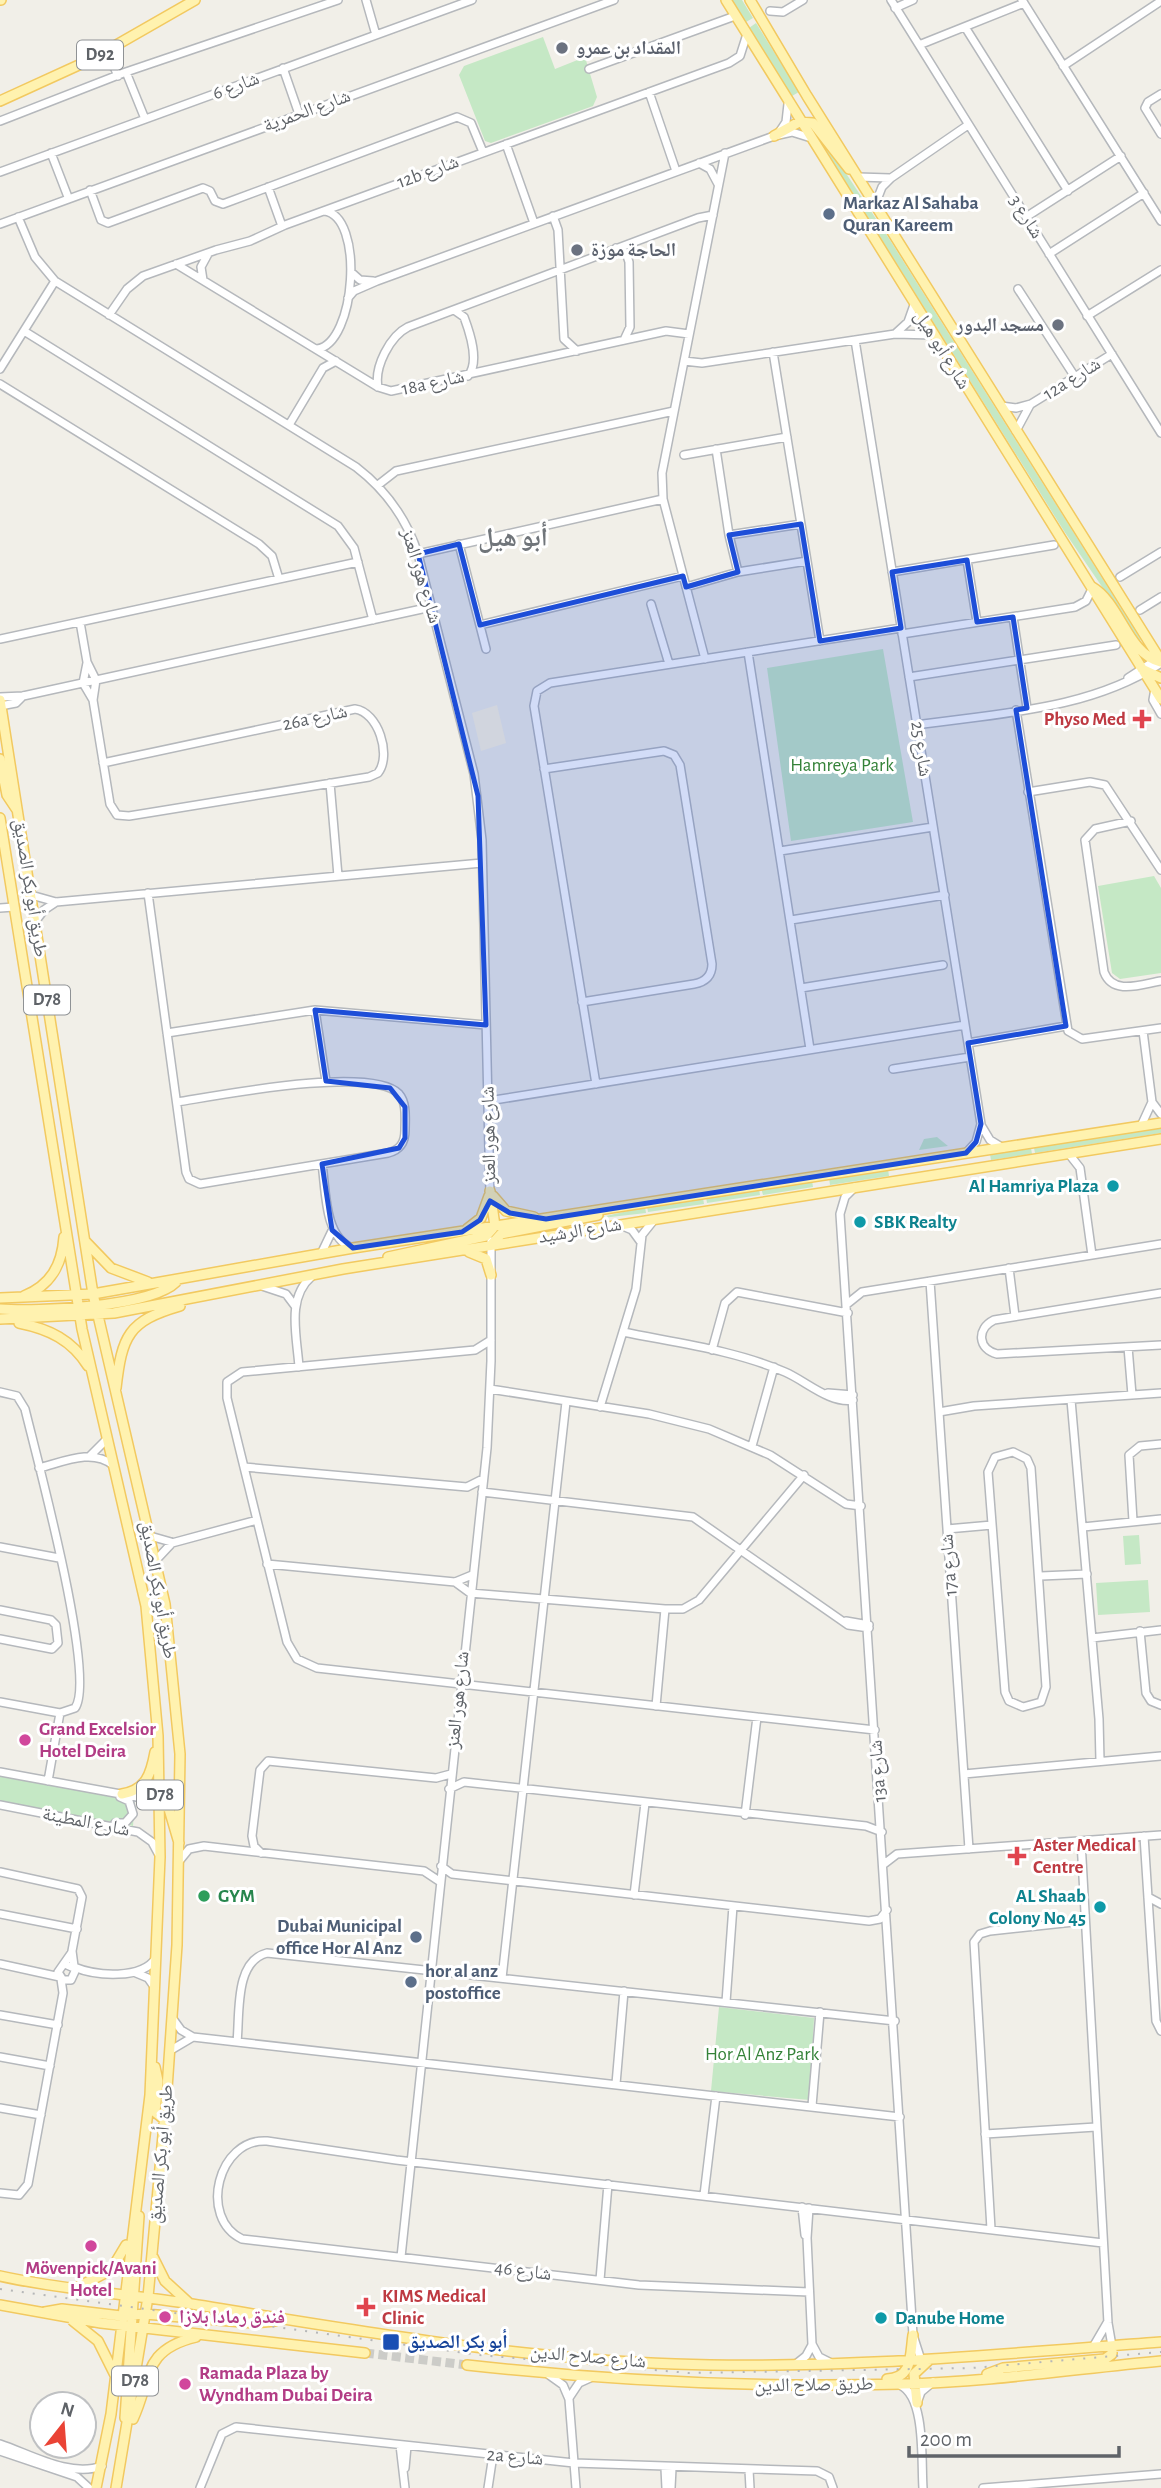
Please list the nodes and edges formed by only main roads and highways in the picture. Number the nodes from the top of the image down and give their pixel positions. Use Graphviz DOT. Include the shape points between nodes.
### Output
graph roads {
  1 [pos="195,0"];
  2 [pos="726,0"];
  3 [pos="750,0"];
  4 [pos="0,102"];
  5 [pos="799,122"];
  6 [pos="774,136"];
  7 [pos="856,174"];
  8 [pos="1091,588"];
  9 [pos="1160,660"];
  10 [pos="1150,674"];
  11 [pos="1161,699"];
  12 [pos="0,703"];
  13 [pos="0,759"];
  14 [pos="18,811"];
  15 [pos="0,818"];
  16 [pos="1161,1123"];
  17 [pos="1161,1139"];
  18 [pos="490,1191"];
  19 [pos="615,1207"];
  20 [pos="546,1219"];
  21 [pos="65,1221"];
  22 [pos="492,1229"];
  23 [pos="462,1232"];
  24 [pos="85,1240"];
  25 [pos="491,1245"];
  26 [pos="436,1254"];
  27 [pos="343,1269"];
  28 [pos="491,1275"];
  29 [pos="177,1280"];
  30 [pos="161,1283"];
  31 [pos="225,1292"];
  32 [pos="93,1294"];
  33 [pos="76,1296"];
  34 [pos="0,1298"];
  35 [pos="13,1298"];
  36 [pos="96,1304"];
  37 [pos="0,1309"];
  38 [pos="78,1311"];
  39 [pos="98,1315"];
  40 [pos="0,1319"];
  41 [pos="91,1370"];
  42 [pos="115,1396"];
  43 [pos="158,1736"];
  44 [pos="122,1794"];
  45 [pos="159,1801"];
  46 [pos="180,1844"];
  47 [pos="152,2062"];
  48 [pos="164,2120"];
  49 [pos="138,2193"];
  50 [pos="133,2226"];
  51 [pos="152,2253"];
  52 [pos="0,2276"];
  53 [pos="74,2288"];
  54 [pos="123,2295"];
  55 [pos="134,2296"];
  56 [pos="148,2297"];
  57 [pos="190,2304"];
  58 [pos="0,2305"];
  59 [pos="38,2313"];
  60 [pos="133,2314"];
  61 [pos="145,2314"];
  62 [pos="69,2319"];
  63 [pos="283,2319"];
  64 [pos="121,2320"];
  65 [pos="138,2327"];
  66 [pos="206,2335"];
  67 [pos="913,2335"];
  68 [pos="1161,2342"];
  69 [pos="974,2346"];
  70 [pos="1112,2346"];
  71 [pos="365,2353"];
  72 [pos="966,2357"];
  73 [pos="925,2360"];
  74 [pos="909,2361"];
  75 [pos="1161,2361"];
  76 [pos="467,2365"];
  77 [pos="116,2376"];
  78 [pos="982,2377"];
  79 [pos="914,2384"];
  80 [pos="806,2385"];
  81 [pos="917,2403"];
  82 [pos="127,2430"];
  83 [pos="96,2488"];
  84 [pos="116,2488"];
  1 -- 4 [label="main road, D92" via="92,59"];
  2 -- 5 [label="main road, شارع أبو هيل"];
  3 -- 7 [label="main road, شارع أبو هيل"];
  5 -- 6 [label="main road"];
  5 -- 7 [label="main road" via="813,123 843,165"];
  5 -- 8 [label="main road, شارع أبو هيل"];
  7 -- 9 [label="main road, شارع أبو هيل"];
  8 -- 9 [label="main road" via="1108,599 1143,653"];
  8 -- 10 [label="main road, شارع أبو هيل"];
  10 -- 11 [label="main road, شارع أبو هيل"];
  12 -- 14 [label="main road, طريق أبو بكر الصديق / D78"];
  13 -- 14 [label="main road" via="7,795"];
  14 -- 24 [label="main road, طريق أبو بكر الصديق / D78"];
  15 -- 21 [label="main road, طريق أبو بكر الصديق / D78"];
  16 -- 19 [label="main road, شارع الرشيد"];
  17 -- 25 [label="main road, شارع الرشيد"];
  18 -- 20 [label="main road" via="506,1212"];
  18 -- 22 [label="main road"];
  18 -- 23 [label="main road" via="481,1218"];
  19 -- 20 [label="main road, شارع الرشيد"];
  19 -- 25 [label="main road" via="582,1220 500,1234"];
  20 -- 22 [label="main road, شارع الرشيد"];
  21 -- 33 [label="main road, طريق أبو بكر الصديق / D78"];
  21 -- 35 [label="main road" via="57,1270 33,1292"];
  22 -- 23 [label="main road, شارع الرشيد"];
  22 -- 27 [label="main road" via="476,1240"];
  23 -- 29 [label="main road, شارع الرشيد"];
  24 -- 30 [label="main road" via="111,1268 135,1279"];
  24 -- 32 [label="main road, طريق أبو بكر الصديق / D78"];
  25 -- 26 [label="main road, شارع الرشيد"];
  26 -- 27 [label="main road, شارع الرشيد"];
  26 -- 28 [label="main road" via="477,1253 489,1263"];
  27 -- 31 [label="main road, شارع الرشيد"];
  29 -- 30 [label="main road, شارع الرشيد"];
  29 -- 36 [label="main road" via="157,1294"];
  30 -- 32 [label="main road, شارع الرشيد"];
  31 -- 39 [label="main road, شارع الرشيد"];
  31 -- 42 [label="main road" via="152,1314 136,1324 121,1349"];
  32 -- 33 [label="main road, شارع الرشيد"];
  32 -- 36 [label="main road, طريق أبو بكر الصديق / D78"];
  33 -- 35 [label="main road, شارع الرشيد"];
  33 -- 38 [label="main road, طريق أبو بكر الصديق / D78"];
  34 -- 35 [label="main road, شارع الرشيد"];
  36 -- 38 [label="main road"];
  36 -- 39 [label="main road, طريق أبو بكر الصديق / D78"];
  37 -- 38 [label="main road"];
  38 -- 39 [label="main road, شارع الرشيد"];
  38 -- 40 [label="main road, شارع الرشيد"];
  38 -- 41 [label="main road, طريق أبو بكر الصديق / D78"];
  39 -- 42 [label="main road, طريق أبو بكر الصديق / D78"];
  40 -- 41 [label="main road" via="53,1332 78,1352"];
  41 -- 43 [label="main road, طريق أبو بكر الصديق / D78" via="149,1625"];
  42 -- 46 [label="main road, طريق أبو بكر الصديق / D78" via="166,1615 176,1701"];
  43 -- 44 [label="main road" via="149,1777 138,1789"];
  43 -- 45 [label="main road, طريق أبو بكر الصديق / D78"];
  45 -- 46 [label="main road" via="169,1809"];
  45 -- 47 [label="main road, طريق أبو بكر الصديق / D78"];
  46 -- 48 [label="main road, طريق أبو بكر الصديق / D78"];
  47 -- 48 [label="main road" via="158,2081 155,2112"];
  47 -- 49 [label="main road, طريق أبو بكر الصديق / D78"];
  48 -- 51 [label="main road, طريق أبو بكر الصديق / D78"];
  49 -- 50 [label="main road, طريق أبو بكر الصديق / D78"];
  49 -- 55 [label="main road"];
  50 -- 53 [label="main road" via="111,2270"];
  50 -- 54 [label="main road, طريق أبو بكر الصديق / D78"];
  51 -- 56 [label="main road, طريق أبو بكر الصديق / D78"];
  51 -- 57 [label="main road" via="165,2281"];
  52 -- 53 [label="main road, شارع صلاح الدين"];
  53 -- 54 [label="main road, شارع صلاح الدين"];
  54 -- 55 [label="main road, شارع صلاح الدين"];
  54 -- 64 [label="main road, طريق أبو بكر الصديق / D78"];
  55 -- 56 [label="main road, شارع صلاح الدين"];
  55 -- 60 [label="main road"];
  56 -- 57 [label="main road, شارع صلاح الدين"];
  56 -- 61 [label="main road, طريق أبو بكر الصديق / D78"];
  57 -- 63 [label="main road, شارع صلاح الدين"];
  58 -- 59 [label="main road"];
  59 -- 62 [label="main road"];
  59 -- 64 [label="main road" via="62,2309"];
  60 -- 61 [label="main road"];
  60 -- 64 [label="main road"];
  60 -- 65 [label="main road"];
  61 -- 63 [label="main road" via="254,2323"];
  61 -- 65 [label="main road, طريق أبو بكر الصديق / D78"];
  62 -- 64 [label="main road"];
  62 -- 77 [label="main road" via="98,2341"];
  63 -- 74 [label="main road, شارع صلاح الدين" via="590,2358 673,2364"];
  64 -- 65 [label="main road"];
  64 -- 77 [label="main road, طريق أبو بكر الصديق / D78"];
  65 -- 66 [label="main road"];
  65 -- 82 [label="main road" via="126,2382"];
  66 -- 71 [label="main road"];
  66 -- 82 [label="main road" via="184,2340 156,2357"];
  67 -- 74 [label="main road"];
  68 -- 70 [label="main road"];
  69 -- 72 [label="main road"];
  70 -- 72 [label="main road"];
  70 -- 78 [label="main road" via="1105,2360 1003,2368"];
  72 -- 73 [label="main road"];
  73 -- 74 [label="main road, شارع صلاح الدين"];
  73 -- 79 [label="main road" via="916,2370"];
  74 -- 80 [label="main road" via="907,2371 895,2378 821,2380"];
  75 -- 78 [label="main road, طريق صلاح الدين"];
  76 -- 80 [label="main road, طريق صلاح الدين" via="700,2385"];
  77 -- 83 [label="main road, طريق أبو بكر الصديق / D78"];
  78 -- 79 [label="main road, طريق صلاح الدين"];
  79 -- 80 [label="main road, طريق صلاح الدين"];
  79 -- 81 [label="main road"];
  82 -- 84 [label="main road"];
}
